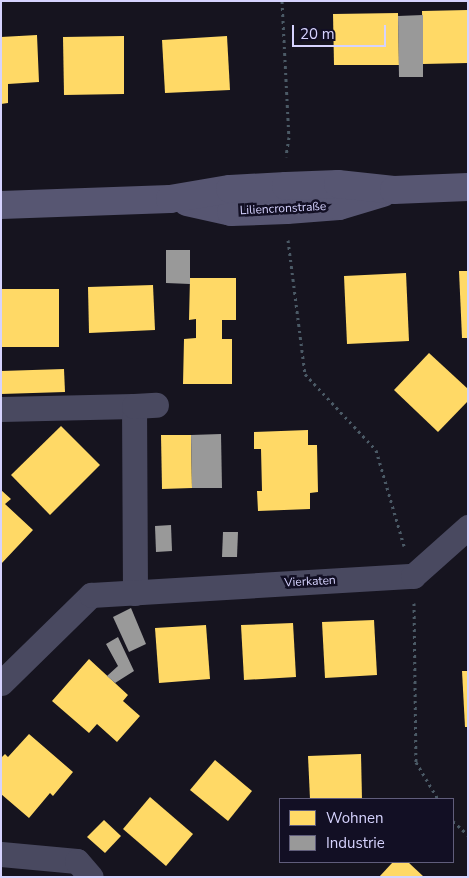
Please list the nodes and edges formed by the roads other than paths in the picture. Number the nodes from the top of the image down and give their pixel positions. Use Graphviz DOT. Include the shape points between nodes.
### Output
graph roads {
  1 [pos="468,187"];
  2 [pos="1,205"];
  3 [pos="1,409"];
  4 [pos="468,527"];
  5 [pos="134,593"];
  6 [pos="1,683"];
  7 [pos="1,854"];
  8 [pos="91,877"];
  1 -- 2 [label="street, Liliencronstraße" via="394,190 339,206 287,210 231,212 170,198"];
  3 -- 5 [label="street" via="145,405"];
  4 -- 5 [label="street, Vierkaten" via="413,576"];
  5 -- 6 [label="street, Vierkaten" via="91,595"];
  7 -- 8 [label="street" via="76,861"];
}
